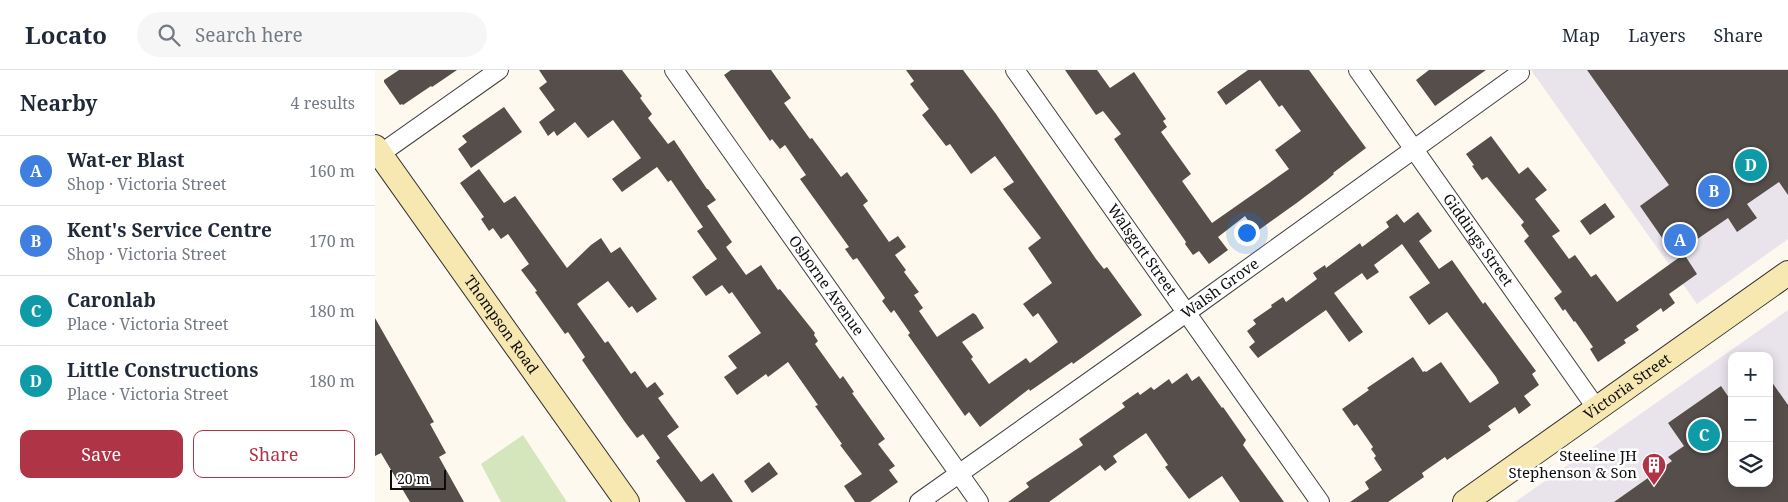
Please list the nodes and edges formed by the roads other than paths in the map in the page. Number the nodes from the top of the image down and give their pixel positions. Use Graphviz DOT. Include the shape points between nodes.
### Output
graph roads {
  1 [pos="499,70"];
  2 [pos="673,70"];
  3 [pos="1015,70"];
  4 [pos="1358,70"];
  5 [pos="1520,73"];
  6 [pos="377,150"];
  7 [pos="1414,150"];
  8 [pos="1788,272"];
  9 [pos="1186,313"];
  10 [pos="1597,409"];
  11 [pos="959,474"];
  12 [pos="627,502"];
  13 [pos="919,502"];
  14 [pos="979,502"];
  15 [pos="1320,502"];
  16 [pos="1465,502"];
  1 -- 6 [label="street"];
  2 -- 11 [label="street, Osborne Avenue"];
  3 -- 9 [label="street, Walsgott Street"];
  4 -- 7 [label="street, Giddings Street"];
  5 -- 7 [label="street, Walsh Grove"];
  6 -- 12 [label="main road, Thompson Road"];
  7 -- 9 [label="street, Walsh Grove"];
  7 -- 10 [label="street, Giddings Street"];
  8 -- 10 [label="main road, Victoria Street"];
  9 -- 11 [label="street, Walsh Grove"];
  9 -- 15 [label="street, Walsgott Street"];
  10 -- 16 [label="main road, Victoria Street"];
  11 -- 13 [label="street, Walsh Grove"];
  11 -- 14 [label="street, Osborne Avenue"];
}
